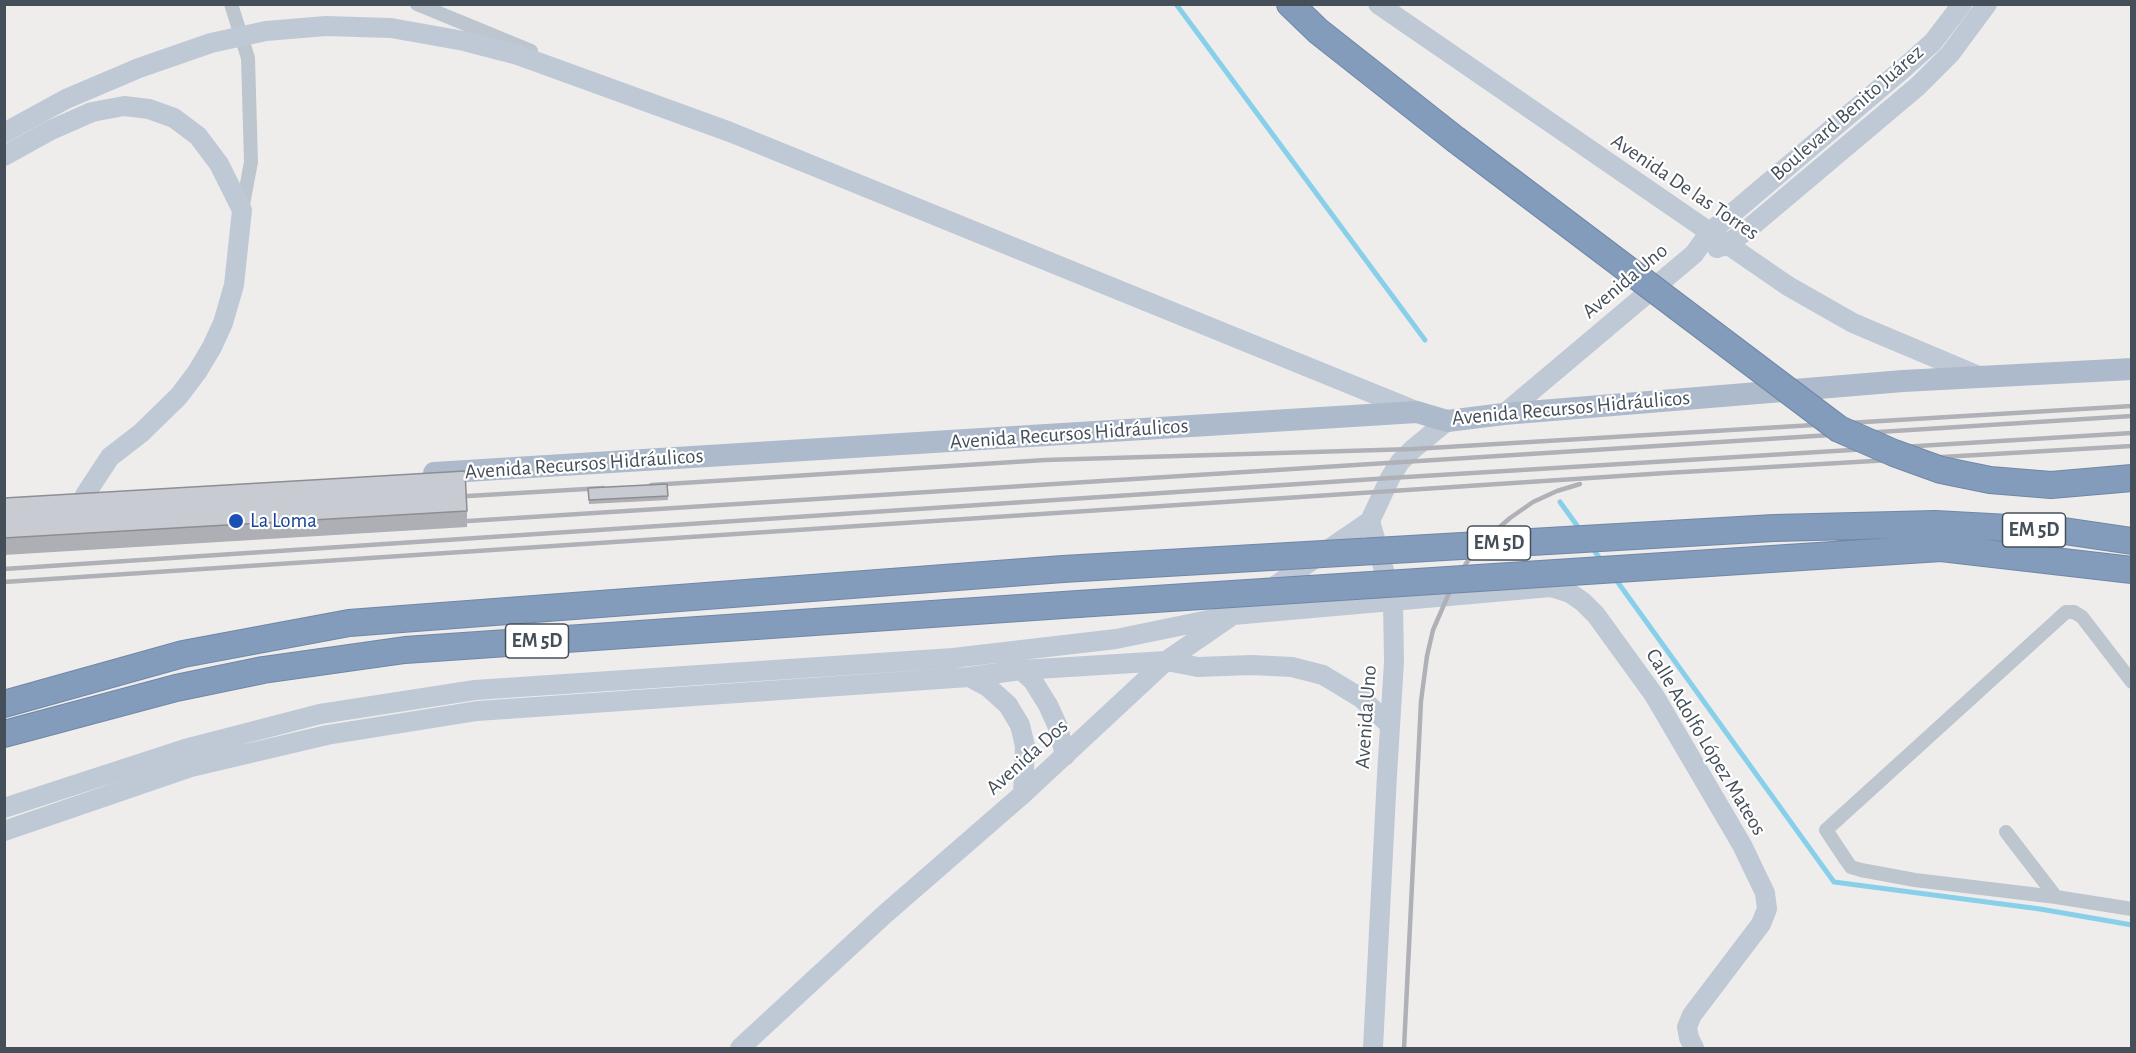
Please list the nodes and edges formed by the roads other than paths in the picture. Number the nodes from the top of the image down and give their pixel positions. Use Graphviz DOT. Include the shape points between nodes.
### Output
graph roads {
  1 [pos="231,4"];
  2 [pos="417,4"];
  3 [pos="1290,4"];
  4 [pos="1377,4"];
  5 [pos="1962,4"];
  6 [pos="1987,4"];
  7 [pos="730,132"];
  8 [pos="4,133"];
  9 [pos="4,156"];
  10 [pos="242,210"];
  11 [pos="1709,233"];
  12 [pos="1726,245"];
  13 [pos="1694,254"];
  14 [pos="2132,369"];
  15 [pos="1983,378"];
  16 [pos="1417,412"];
  17 [pos="1503,414"];
  18 [pos="1447,421"];
  19 [pos="418,474"];
  20 [pos="2132,478"];
  21 [pos="109,493"];
  22 [pos="85,495"];
  23 [pos="62,496"];
  24 [pos="1370,521"];
  25 [pos="2132,541"];
  26 [pos="2132,570"];
  27 [pos="1394,602"];
  28 [pos="1233,615"];
  29 [pos="1002,652"];
  30 [pos="1166,661"];
  31 [pos="1021,670"];
  32 [pos="969,677"];
  33 [pos="2132,682"];
  34 [pos="4,704"];
  35 [pos="1390,725"];
  36 [pos="4,734"];
  37 [pos="1065,756"];
  38 [pos="1023,794"];
  39 [pos="9,806"];
  40 [pos="11,828"];
  41 [pos="2007,832"];
  42 [pos="2056,897"];
  43 [pos="2132,909"];
  44 [pos="740,1048"];
  45 [pos="1373,1048"];
  46 [pos="1694,1048"];
  1 -- 10 [label="street" via="248,58 251,162"];
  2 -- 7 [label="street"];
  3 -- 20 [label="highway, bridge" via="1318,31 1455,139 1839,429 1941,470 1990,480 2051,485"];
  4 -- 11 [label="main road, Avenida De las Torres"];
  5 -- 11 [label="main road, Boulevard Benito Juárez" via="1930,45"];
  6 -- 12 [label="main road, Boulevard Benito Juárez" via="1950,54 1918,86"];
  7 -- 8 [label="main road, bridge" via="518,55 391,28 326,26 276,30 211,44 139,68 66,99"];
  7 -- 16 [label="main road"];
  9 -- 10 [label="main road" via="77,118 108,108 149,109 166,114 198,136 226,176"];
  10 -- 22 [label="main road" via="234,285 212,347 179,396 110,457"];
  11 -- 12 [label="main road, Avenida De las Torres"];
  11 -- 13 [label="main road, Avenida Uno"];
  12 -- 13 [label="main road, Avenida Uno"];
  12 -- 15 [label="main road, Avenida De las Torres" via="1853,323"];
  13 -- 17 [label="main road, Avenida Uno"];
  14 -- 15 [label="main road, Avenida Recursos Hidráulicos"];
  15 -- 17 [label="main road, Avenida Recursos Hidráulicos"];
  16 -- 18 [label="main road, Avenida Recursos Hidráulicos"];
  16 -- 19 [label="main road, Avenida Recursos Hidráulicos"];
  17 -- 18 [label="main road, Avenida Recursos Hidráulicos"];
  18 -- 24 [label="main road" via="1400,462"];
  21 -- 22 [label="main road"];
  22 -- 23 [label="main road"];
  24 -- 27 [label="main road, Avenida Uno"];
  24 -- 28 [label="main road"];
  25 -- 34 [label="highway, EM 5D, bridge" via="2064,531 1935,524 1774,528 1063,568 349,623 183,654"];
  26 -- 36 [label="highway, EM 5D, bridge" via="1941,548 405,650 263,670 176,688"];
  27 -- 28 [label="main road, Avenida Dos"];
  27 -- 35 [label="main road, Avenida Uno"];
  27 -- 46 [label="main road, Calle Adolfo López Mateos" via="1529,588 1551,587 1570,592 1596,615 1654,695 1742,845 1765,893 1767,909 1761,924 1692,1015 1687,1027"];
  28 -- 29 [label="main road" via="1116,639"];
  28 -- 30 [label="main road, Avenida Dos"];
  29 -- 31 [label="main road"];
  29 -- 39 [label="main road" via="475,690 320,714 185,749"];
  30 -- 31 [label="main road"];
  30 -- 35 [label="main road" via="1198,667 1292,668 1323,675 1361,698"];
  30 -- 37 [label="main road, Avenida Dos"];
  31 -- 32 [label="main road"];
  31 -- 37 [label="main road" via="1048,705"];
  32 -- 38 [label="main road" via="1008,705 1020,725 1025,746"];
  32 -- 40 [label="main road" via="454,714 327,735 191,767"];
  33 -- 42 [label="street" via="2082,618 2066,612 1826,830 1851,867 1861,870"];
  35 -- 45 [label="main road, Avenida Uno"];
  37 -- 38 [label="main road, Avenida Dos"];
  38 -- 44 [label="main road, Avenida Dos"];
  41 -- 42 [label="street"];
  42 -- 43 [label="street"];
}
